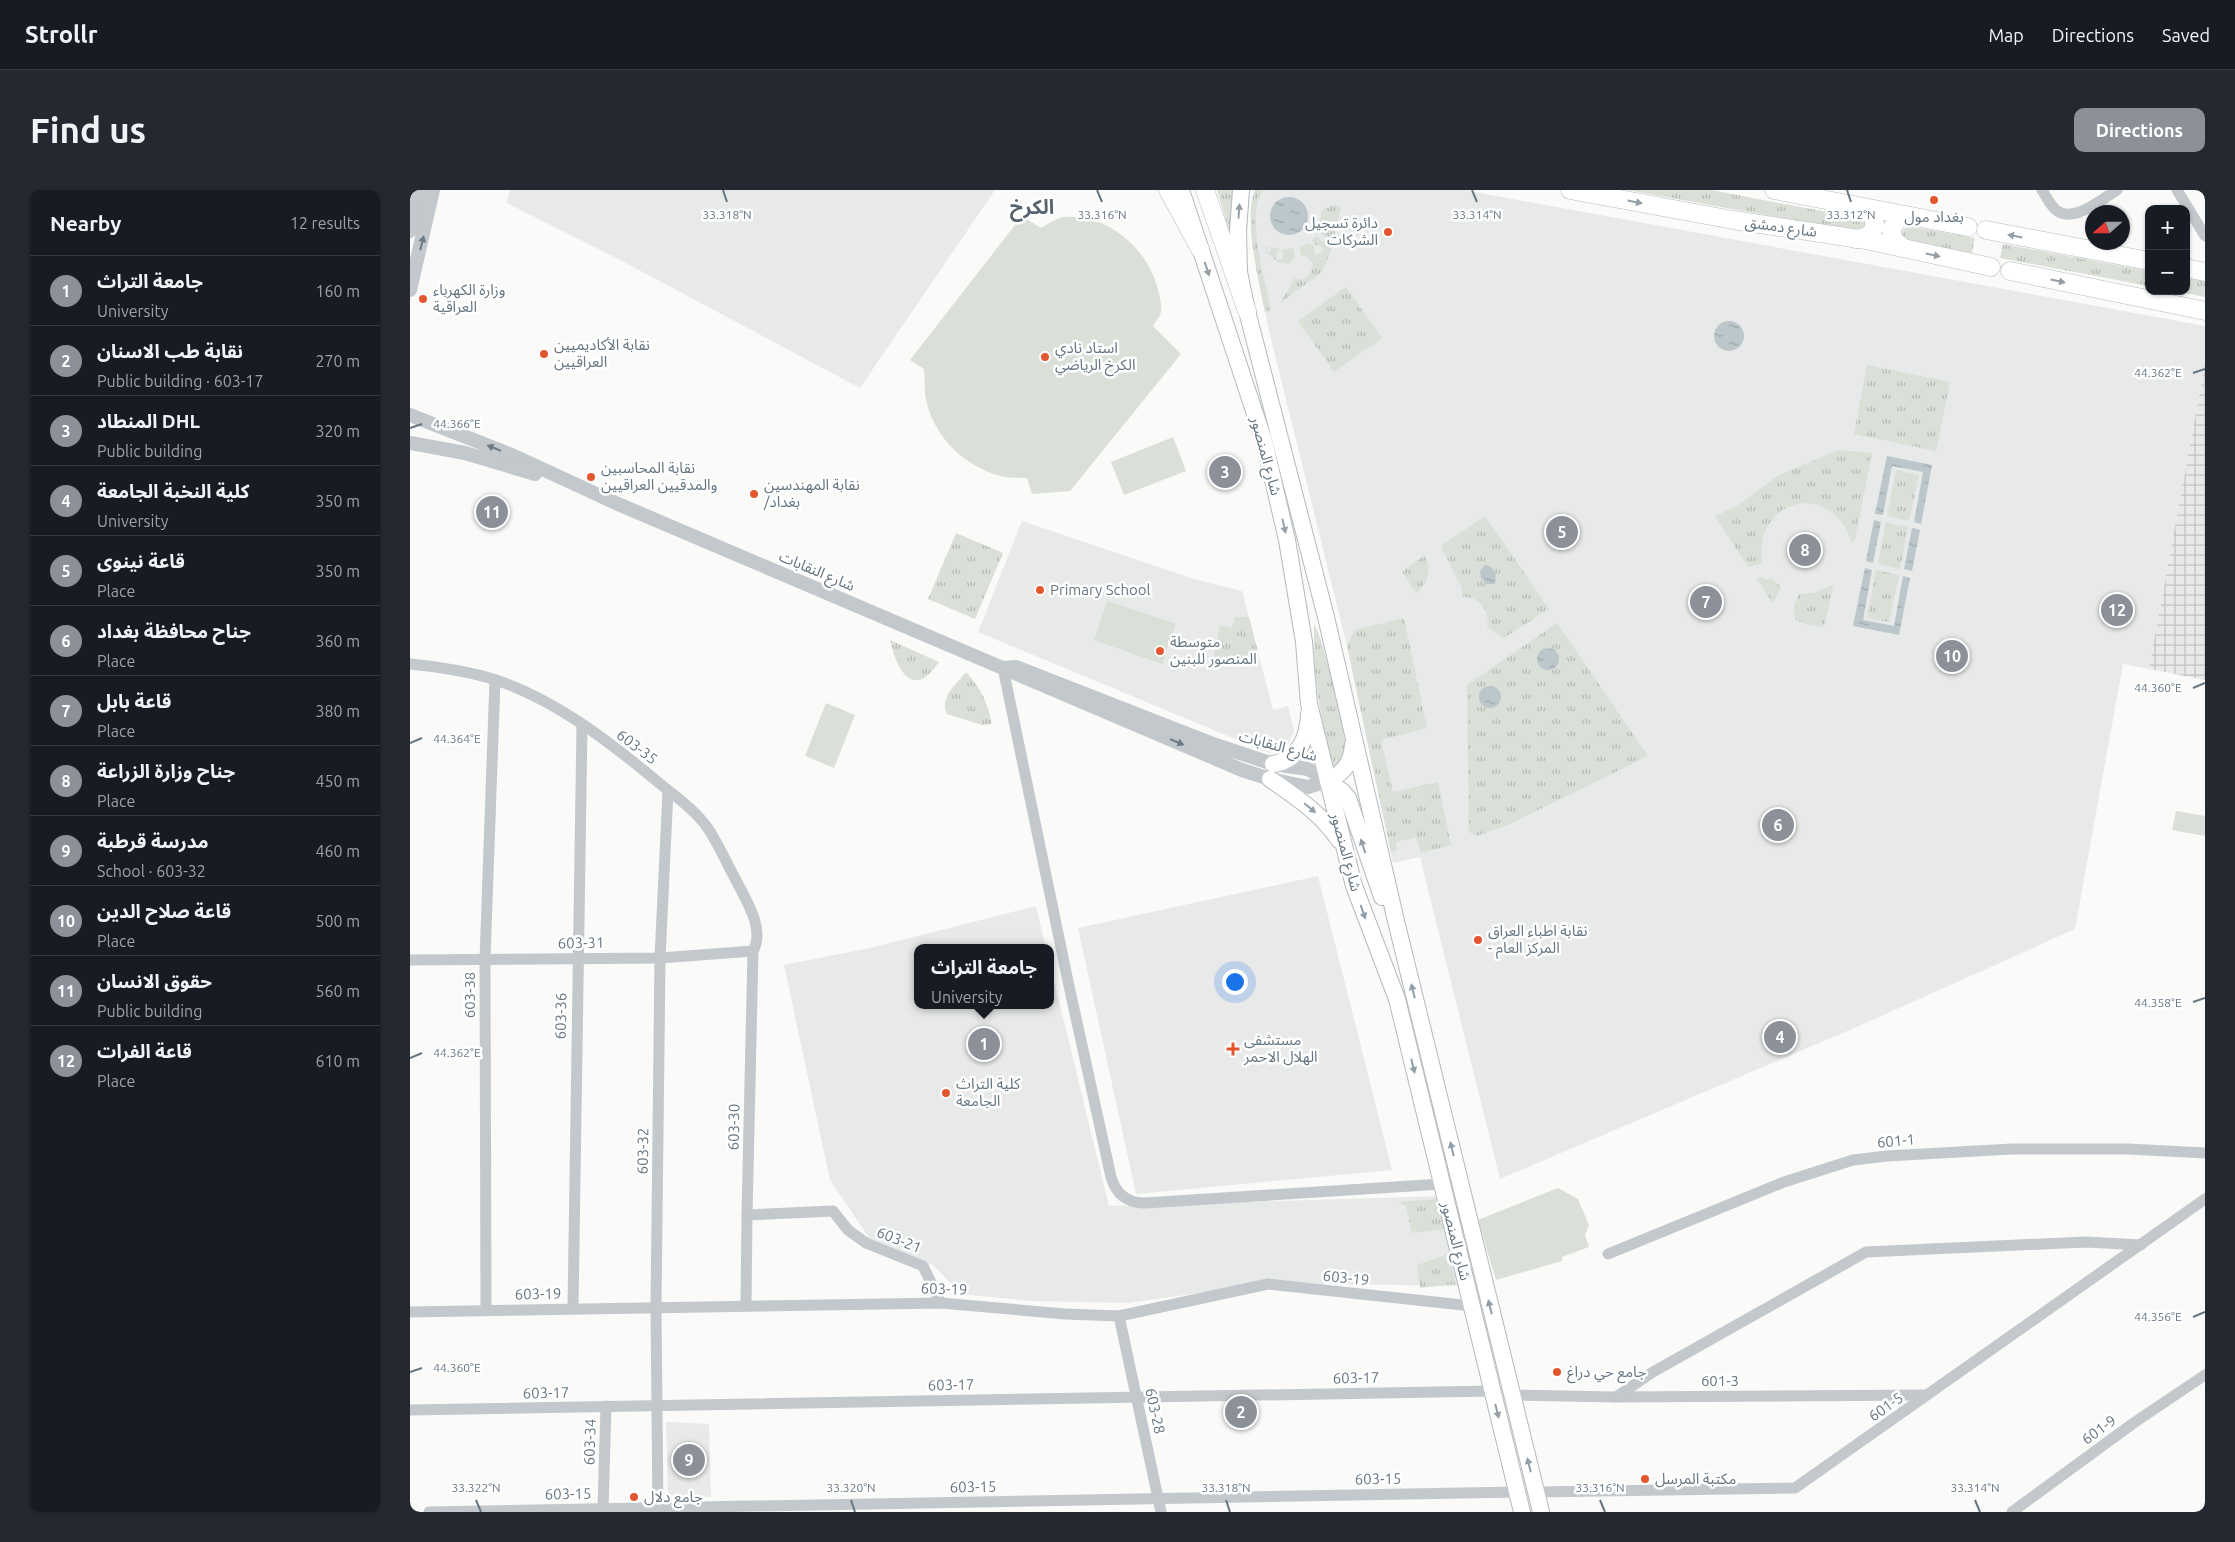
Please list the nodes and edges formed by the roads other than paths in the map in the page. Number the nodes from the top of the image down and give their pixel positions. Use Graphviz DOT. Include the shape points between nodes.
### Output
graph roads {
  1 [pos="420,190"];
  2 [pos="433,190"];
  3 [pos="1205,190"];
  4 [pos="1241,190"];
  5 [pos="1570,190"];
  6 [pos="1774,190"];
  7 [pos="2042,190"];
  8 [pos="2117,190"];
  9 [pos="2177,190"];
  10 [pos="1170,191"];
  11 [pos="2099,205"];
  12 [pos="1857,206"];
  13 [pos="2085,210"];
  14 [pos="1910,216"];
  15 [pos="1968,227"];
  16 [pos="1986,230"];
  17 [pos="410,231"];
  18 [pos="2205,236"];
  19 [pos="1855,238"];
  20 [pos="2085,246"];
  21 [pos="1903,248"];
  22 [pos="1200,249"];
  23 [pos="2106,250"];
  24 [pos="2145,260"];
  25 [pos="1991,267"];
  26 [pos="2190,269"];
  27 [pos="2010,271"];
  28 [pos="2205,272"];
  29 [pos="410,290"];
  30 [pos="1247,311"];
  31 [pos="2205,311"];
  32 [pos="410,415"];
  33 [pos="410,442"];
  34 [pos="618,504"];
  35 [pos="410,664"];
  36 [pos="1003,668"];
  37 [pos="495,680"];
  38 [pos="1309,704"];
  39 [pos="582,725"];
  40 [pos="1353,731"];
  41 [pos="1272,772"];
  42 [pos="1328,781"];
  43 [pos="668,790"];
  44 [pos="1344,848"];
  45 [pos="753,951"];
  46 [pos="577,958"];
  47 [pos="660,958"];
  48 [pos="1405,958"];
  49 [pos="485,959"];
  50 [pos="410,960"];
  51 [pos="2205,1153"];
  52 [pos="1442,1184"];
  53 [pos="2205,1199"];
  54 [pos="746,1215"];
  55 [pos="2141,1245"];
  56 [pos="1608,1254"];
  57 [pos="941,1303"];
  58 [pos="746,1305"];
  59 [pos="1472,1306"];
  60 [pos="656,1307"];
  61 [pos="573,1308"];
  62 [pos="486,1310"];
  63 [pos="410,1312"];
  64 [pos="1119,1316"];
  65 [pos="2205,1375"];
  66 [pos="1492,1391"];
  67 [pos="1512,1395"];
  68 [pos="1927,1395"];
  69 [pos="1137,1397"];
  70 [pos="1616,1397"];
  71 [pos="606,1406"];
  72 [pos="656,1406"];
  73 [pos="410,1410"];
  74 [pos="1517,1492"];
  75 [pos="1536,1492"];
  76 [pos="1158,1498"];
  77 [pos="603,1509"];
  78 [pos="658,1510"];
  79 [pos="429,1512"];
  80 [pos="1162,1512"];
  81 [pos="1522,1512"];
  82 [pos="1541,1512"];
  83 [pos="2012,1512"];
  1 -- 17 [label="street"];
  29 -- 2 [label="street, one-way"];
  3 -- 30 [label="main road"];
  30 -- 4 [label="main road, شارع المنصور, one-way" via="1239,272"];
  5 -- 19 [label="main road, شارع دمشق, one-way" via="1733,220"];
  6 -- 12 [label="main road"];
  7 -- 13 [label="street" via="2054,209 2066,215"];
  8 -- 11 [label="street"];
  9 -- 18 [label="street"];
  10 -- 22 [label="main road"];
  12 -- 14 [label="main road"];
  12 -- 19 [label="main road" via="1871,213 1874,224 1870,234"];
  14 -- 15 [label="main road"];
  14 -- 21 [label="main road" via="1896,221 1891,230 1894,240"];
  20 -- 16 [label="main road, one-way"];
  19 -- 21 [label="main road, شارع دمشق"];
  21 -- 25 [label="main road, شارع دمشق, one-way"];
  22 -- 38 [label="main road, شارع المنصور, one-way" via="1264,441 1283,522 1304,642"];
  23 -- 24 [label="main road"];
  26 -- 28 [label="main road"];
  27 -- 31 [label="main road, one-way"];
  30 -- 40 [label="main road, شارع المنصور"];
  34 -- 32 [label="street, شارع النقابات, one-way" via="512,455"];
  33 -- 34 [label="street, شارع النقابات" via="474,455"];
  34 -- 36 [label="street, شارع النقابات"];
  35 -- 37 [label="street, 603-35" via="446,668"];
  36 -- 41 [label="street, شارع النقابات" via="1242,770"];
  36 -- 52 [label="street" via="1069,986 1117,1192 1130,1201 1145,1203"];
  37 -- 39 [label="street, 603-35" via="540,700"];
  37 -- 49 [label="street, 603-38"];
  38 -- 41 [label="main road" via="1306,730 1300,746 1288,761"];
  38 -- 42 [label="main road, شارع المنصور"];
  39 -- 43 [label="street, 603-35"];
  39 -- 46 [label="street, 603-36"];
  40 -- 42 [label="main road" via="1349,763 1343,772"];
  40 -- 48 [label="main road, شارع المنصور"];
  41 -- 42 [label="street, شارع النقابات" via="1308,787"];
  41 -- 44 [label="main road, one-way" via="1328,824"];
  42 -- 44 [label="main road, شارع المنصور"];
  48 -- 42 [label="main road, one-way" via="1372,873 1348,798"];
  43 -- 45 [label="street, 603-35" via="693,812 721,852 755,924 758,938"];
  43 -- 47 [label="street, 603-32"];
  44 -- 52 [label="main road, شارع المنصور, one-way" via="1366,920 1397,999"];
  45 -- 47 [label="street, 603-31"];
  45 -- 54 [label="street, 603-30"];
  46 -- 47 [label="street, 603-31"];
  46 -- 49 [label="street, 603-31"];
  46 -- 61 [label="street, 603-36"];
  47 -- 60 [label="street, 603-32"];
  67 -- 48 [label="main road, شارع المنصور, one-way"];
  49 -- 50 [label="street, 603-31"];
  49 -- 62 [label="street, 603-38"];
  51 -- 56 [label="street, 601-1" via="2012,1149 1853,1160 1784,1182"];
  52 -- 59 [label="main road, شارع المنصور"];
  53 -- 55 [label="street, 601-5"];
  54 -- 57 [label="street, 603-21" via="833,1211 848,1230 866,1243 924,1266"];
  54 -- 58 [label="street, 603-30"];
  55 -- 68 [label="street, 601-5"];
  55 -- 70 [label="street" via="2086,1242 1866,1252 1661,1368"];
  57 -- 58 [label="street, 603-19"];
  57 -- 64 [label="street, 603-19"];
  58 -- 60 [label="street, 603-19"];
  59 -- 64 [label="street, 603-19" via="1268,1284"];
  59 -- 66 [label="main road, شارع المنصور"];
  60 -- 61 [label="street, 603-19"];
  60 -- 72 [label="street, 603-32"];
  61 -- 62 [label="street, 603-19"];
  62 -- 63 [label="street, 603-19"];
  64 -- 69 [label="street, 603-28"];
  65 -- 83 [label="street, 601-9"];
  66 -- 69 [label="street, 603-17"];
  66 -- 74 [label="main road, شارع المنصور, one-way"];
  67 -- 70 [label="street, 601-3"];
  75 -- 67 [label="main road, شارع المنصور, one-way"];
  68 -- 70 [label="street, 601-3"];
  68 -- 75 [label="street, 601-5" via="1795,1488"];
  69 -- 72 [label="street, 603-17"];
  69 -- 76 [label="street, 603-28"];
  71 -- 72 [label="street, 603-17"];
  71 -- 73 [label="street, 603-17"];
  71 -- 77 [label="street, 603-34"];
  72 -- 78 [label="street, 603-32"];
  74 -- 76 [label="street, 603-15"];
  74 -- 81 [label="main road, شارع المنصور"];
  75 -- 82 [label="main road, شارع المنصور"];
  76 -- 78 [label="street, 603-15"];
  76 -- 80 [label="street, 603-28"];
  77 -- 78 [label="street, 603-15"];
  77 -- 79 [label="street, 603-15"];
}
